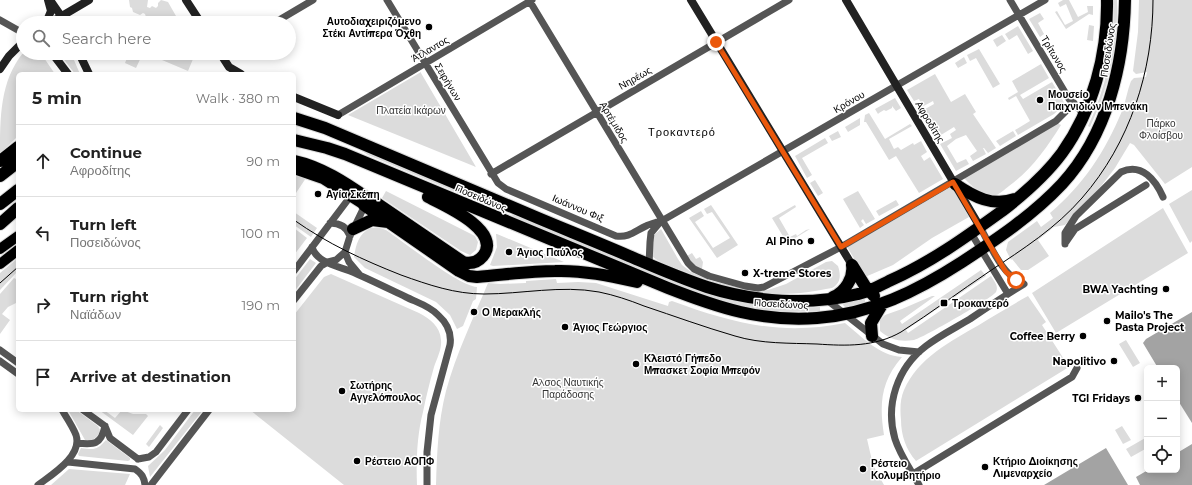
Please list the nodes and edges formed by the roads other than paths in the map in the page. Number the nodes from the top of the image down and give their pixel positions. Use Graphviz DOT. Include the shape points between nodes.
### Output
graph roads {
  1 [pos="49,0"];
  2 [pos="74,0"];
  3 [pos="186,0"];
  4 [pos="313,0"];
  5 [pos="387,0"];
  6 [pos="530,0"];
  7 [pos="690,0"];
  8 [pos="789,0"];
  9 [pos="846,0"];
  10 [pos="1010,0"];
  11 [pos="1045,0"];
  12 [pos="1107,0"];
  13 [pos="1125,0"];
  14 [pos="87,1"];
  15 [pos="1019,15"];
  16 [pos="49,16"];
  17 [pos="61,16"];
  18 [pos="69,16"];
  19 [pos="196,16"];
  20 [pos="286,16"];
  21 [pos="0,20"];
  22 [pos="16,29"];
  23 [pos="716,42"];
  24 [pos="16,49"];
  25 [pos="57,60"];
  26 [pos="83,60"];
  27 [pos="225,60"];
  28 [pos="425,63"];
  29 [pos="0,69"];
  30 [pos="66,72"];
  31 [pos="88,72"];
  32 [pos="238,72"];
  33 [pos="897,86"];
  34 [pos="296,98"];
  35 [pos="1074,103"];
  36 [pos="597,113"];
  37 [pos="1084,114"];
  38 [pos="296,115"];
  39 [pos="338,115"];
  40 [pos="296,119"];
  41 [pos="339,134"];
  42 [pos="296,140"];
  43 [pos="16,149"];
  44 [pos="783,152"];
  45 [pos="345,154"];
  46 [pos="0,161"];
  47 [pos="296,161"];
  48 [pos="16,164"];
  49 [pos="296,170"];
  50 [pos="491,174"];
  51 [pos="0,176"];
  52 [pos="954,183"];
  53 [pos="1146,185"];
  54 [pos="16,192"];
  55 [pos="353,193"];
  56 [pos="1020,197"];
  57 [pos="1163,197"];
  58 [pos="367,202"];
  59 [pos="0,204"];
  60 [pos="16,210"];
  61 [pos="661,221"];
  62 [pos="389,222"];
  63 [pos="330,223"];
  64 [pos="0,224"];
  65 [pos="976,230"];
  66 [pos="351,232"];
  67 [pos="16,237"];
  68 [pos="312,247"];
  69 [pos="841,247"];
  70 [pos="0,249"];
  71 [pos="989,249"];
  72 [pos="16,252"];
  73 [pos="345,252"];
  74 [pos="682,255"];
  75 [pos="328,262"];
  76 [pos="0,264"];
  77 [pos="649,264"];
  78 [pos="852,265"];
  79 [pos="296,268"];
  80 [pos="361,275"];
  81 [pos="668,288"];
  82 [pos="868,290"];
  83 [pos="1008,294"];
  84 [pos="296,297"];
  85 [pos="827,300"];
  86 [pos="883,303"];
  87 [pos="844,314"];
  88 [pos="872,336"];
  89 [pos="0,350"];
  90 [pos="919,352"];
  91 [pos="0,361"];
  92 [pos="16,362"];
  93 [pos="1077,368"];
  94 [pos="16,373"];
  95 [pos="63,412"];
  96 [pos="86,412"];
  97 [pos="186,412"];
  98 [pos="207,412"];
  99 [pos="105,426"];
  100 [pos="76,443"];
  101 [pos="138,459"];
  102 [pos="68,462"];
  103 [pos="135,469"];
  104 [pos="913,474"];
  105 [pos="38,485"];
  106 [pos="145,485"];
  107 [pos="151,485"];
  108 [pos="427,485"];
  109 [pos="919,485"];
  1 -- 16 [label="street" via="51,11"];
  1 -- 17 [label="street"];
  2 -- 14 [label="street"];
  3 -- 19 [label="street"];
  4 -- 20 [label="street"];
  5 -- 28 [label="street, Σειρήνων"];
  6 -- 28 [label="street, Άτλαντος"];
  6 -- 36 [label="street, Αρτέμιδος"];
  7 -- 23 [label="street"];
  8 -- 23 [label="street, Νηρέως"];
  9 -- 33 [label="street, Αφροδίτης"];
  10 -- 15 [label="street, Τρίτωνος"];
  11 -- 15 [label="street, Κρόνου"];
  12 -- 37 [label="highway, Ποσειδώνος" via="1105,46"];
  13 -- 71 [label="highway, Ποσειδώνος" via="1123,45 1115,84 1089,147 1054,192"];
  14 -- 18 [label="street"];
  15 -- 33 [label="street, Κρόνου"];
  15 -- 35 [label="street, Τρίτωνος" via="1069,99"];
  21 -- 22 [label="street"];
  23 -- 36 [label="street, Νηρέως"];
  23 -- 44 [label="street"];
  24 -- 29 [label="street"];
  25 -- 30 [label="street"];
  26 -- 31 [label="street"];
  27 -- 32 [label="street" via="229,67"];
  28 -- 39 [label="street, Άτλαντος"];
  28 -- 50 [label="street, Σειρήνων"];
  33 -- 44 [label="street, Κρόνου"];
  33 -- 52 [label="street, Αφροδίτης"];
  34 -- 39 [label="street"];
  35 -- 37 [label="street, Τρίτωνος"];
  35 -- 52 [label="street, Ποσειδώνος" via="1056,121"];
  36 -- 50 [label="street, Νηρέως"];
  36 -- 61 [label="street, Αρτέμιδος"];
  37 -- 56 [label="highway, Ποσειδώνος" via="1061,154"];
  38 -- 41 [label="highway"];
  40 -- 41 [label="highway, Ποσειδώνος"];
  41 -- 77 [label="highway, Ποσειδώνος"];
  42 -- 45 [label="highway, Ποσειδώνος"];
  43 -- 46 [label="highway"];
  44 -- 61 [label="street, Κρόνου"];
  44 -- 69 [label="street"];
  45 -- 58 [label="highway" via="443,205 480,228 485,237 484,255 475,262 463,262"];
  45 -- 81 [label="highway, Ποσειδώνος"];
  47 -- 55 [label="main road" via="323,170"];
  48 -- 51 [label="highway"];
  49 -- 55 [label="main road"];
  50 -- 61 [label="street, Ιωάννου Φιξ" via="506,189 616,236 628,236"];
  52 -- 56 [label="highway" via="971,195 986,201 1007,201"];
  52 -- 65 [label="street, Αφροδίτης"];
  52 -- 69 [label="street, Ποσειδώνος"];
  53 -- 57 [label="street" via="1075,229 1065,244 1065,233 1072,221 1121,172 1136,170 1147,174"];
  54 -- 59 [label="highway"];
  55 -- 58 [label="main road"];
  55 -- 63 [label="street"];
  56 -- 65 [label="highway, Ποσειδώνος"];
  58 -- 62 [label="highway"];
  58 -- 66 [label="street"];
  60 -- 64 [label="highway"];
  61 -- 74 [label="street, Αρτέμιδος"];
  61 -- 77 [label="street" via="651,233"];
  62 -- 66 [label="highway" via="372,220"];
  62 -- 81 [label="highway" via="469,276 570,271 608,275"];
  63 -- 66 [label="street"];
  63 -- 68 [label="street"];
  65 -- 71 [label="street, Αφροδίτης"];
  65 -- 71 [label="street"];
  65 -- 82 [label="highway, Ποσειδώνος" via="924,264"];
  66 -- 73 [label="street"];
  67 -- 70 [label="main road"];
  68 -- 75 [label="street" via="315,254"];
  68 -- 79 [label="street"];
  69 -- 74 [label="street, Ποσειδώνος" via="771,284 758,288 700,272"];
  69 -- 78 [label="street"];
  71 -- 83 [label="street, Αφροδίτης"];
  71 -- 83 [label="street, Αφροδίτης" via="1009,275 1024,284"];
  71 -- 86 [label="highway, Ποσειδώνος" via="898,298"];
  72 -- 76 [label="main road"];
  73 -- 75 [label="street" via="336,260"];
  73 -- 80 [label="street" via="349,262"];
  75 -- 80 [label="street"];
  75 -- 84 [label="street" via="318,268"];
  77 -- 85 [label="highway, Ποσειδώνος" via="709,287 740,295 774,300"];
  78 -- 82 [label="highway"];
  78 -- 85 [label="highway" via="852,274 846,288 839,295"];
  80 -- 108 [label="street" via="433,311 444,321 450,333 450,345 431,415"];
  81 -- 87 [label="highway, Ποσειδώνος" via="709,304 749,315 794,319"];
  82 -- 85 [label="highway, Ποσειδώνος"];
  82 -- 86 [label="highway"];
  83 -- 90 [label="street"];
  85 -- 87 [label="street"];
  86 -- 87 [label="highway, Ποσειδώνος"];
  86 -- 88 [label="highway" via="871,323"];
  87 -- 88 [label="street"];
  88 -- 90 [label="street" via="894,349"];
  89 -- 92 [label="street"];
  90 -- 104 [label="street" via="901,376 891,413 895,439"];
  91 -- 94 [label="street"];
  93 -- 104 [label="street" via="1072,377"];
  95 -- 100 [label="street" via="76,435"];
  96 -- 99 [label="street"];
  97 -- 101 [label="street" via="156,452 149,457"];
  98 -- 107 [label="street"];
  99 -- 100 [label="street" via="102,437 97,442 88,445"];
  99 -- 101 [label="street" via="110,438"];
  100 -- 102 [label="street" via="74,453"];
  101 -- 103 [label="street"];
  102 -- 103 [label="street"];
  102 -- 105 [label="street"];
  103 -- 106 [label="street" via="141,473"];
  104 -- 109 [label="street"];
}
